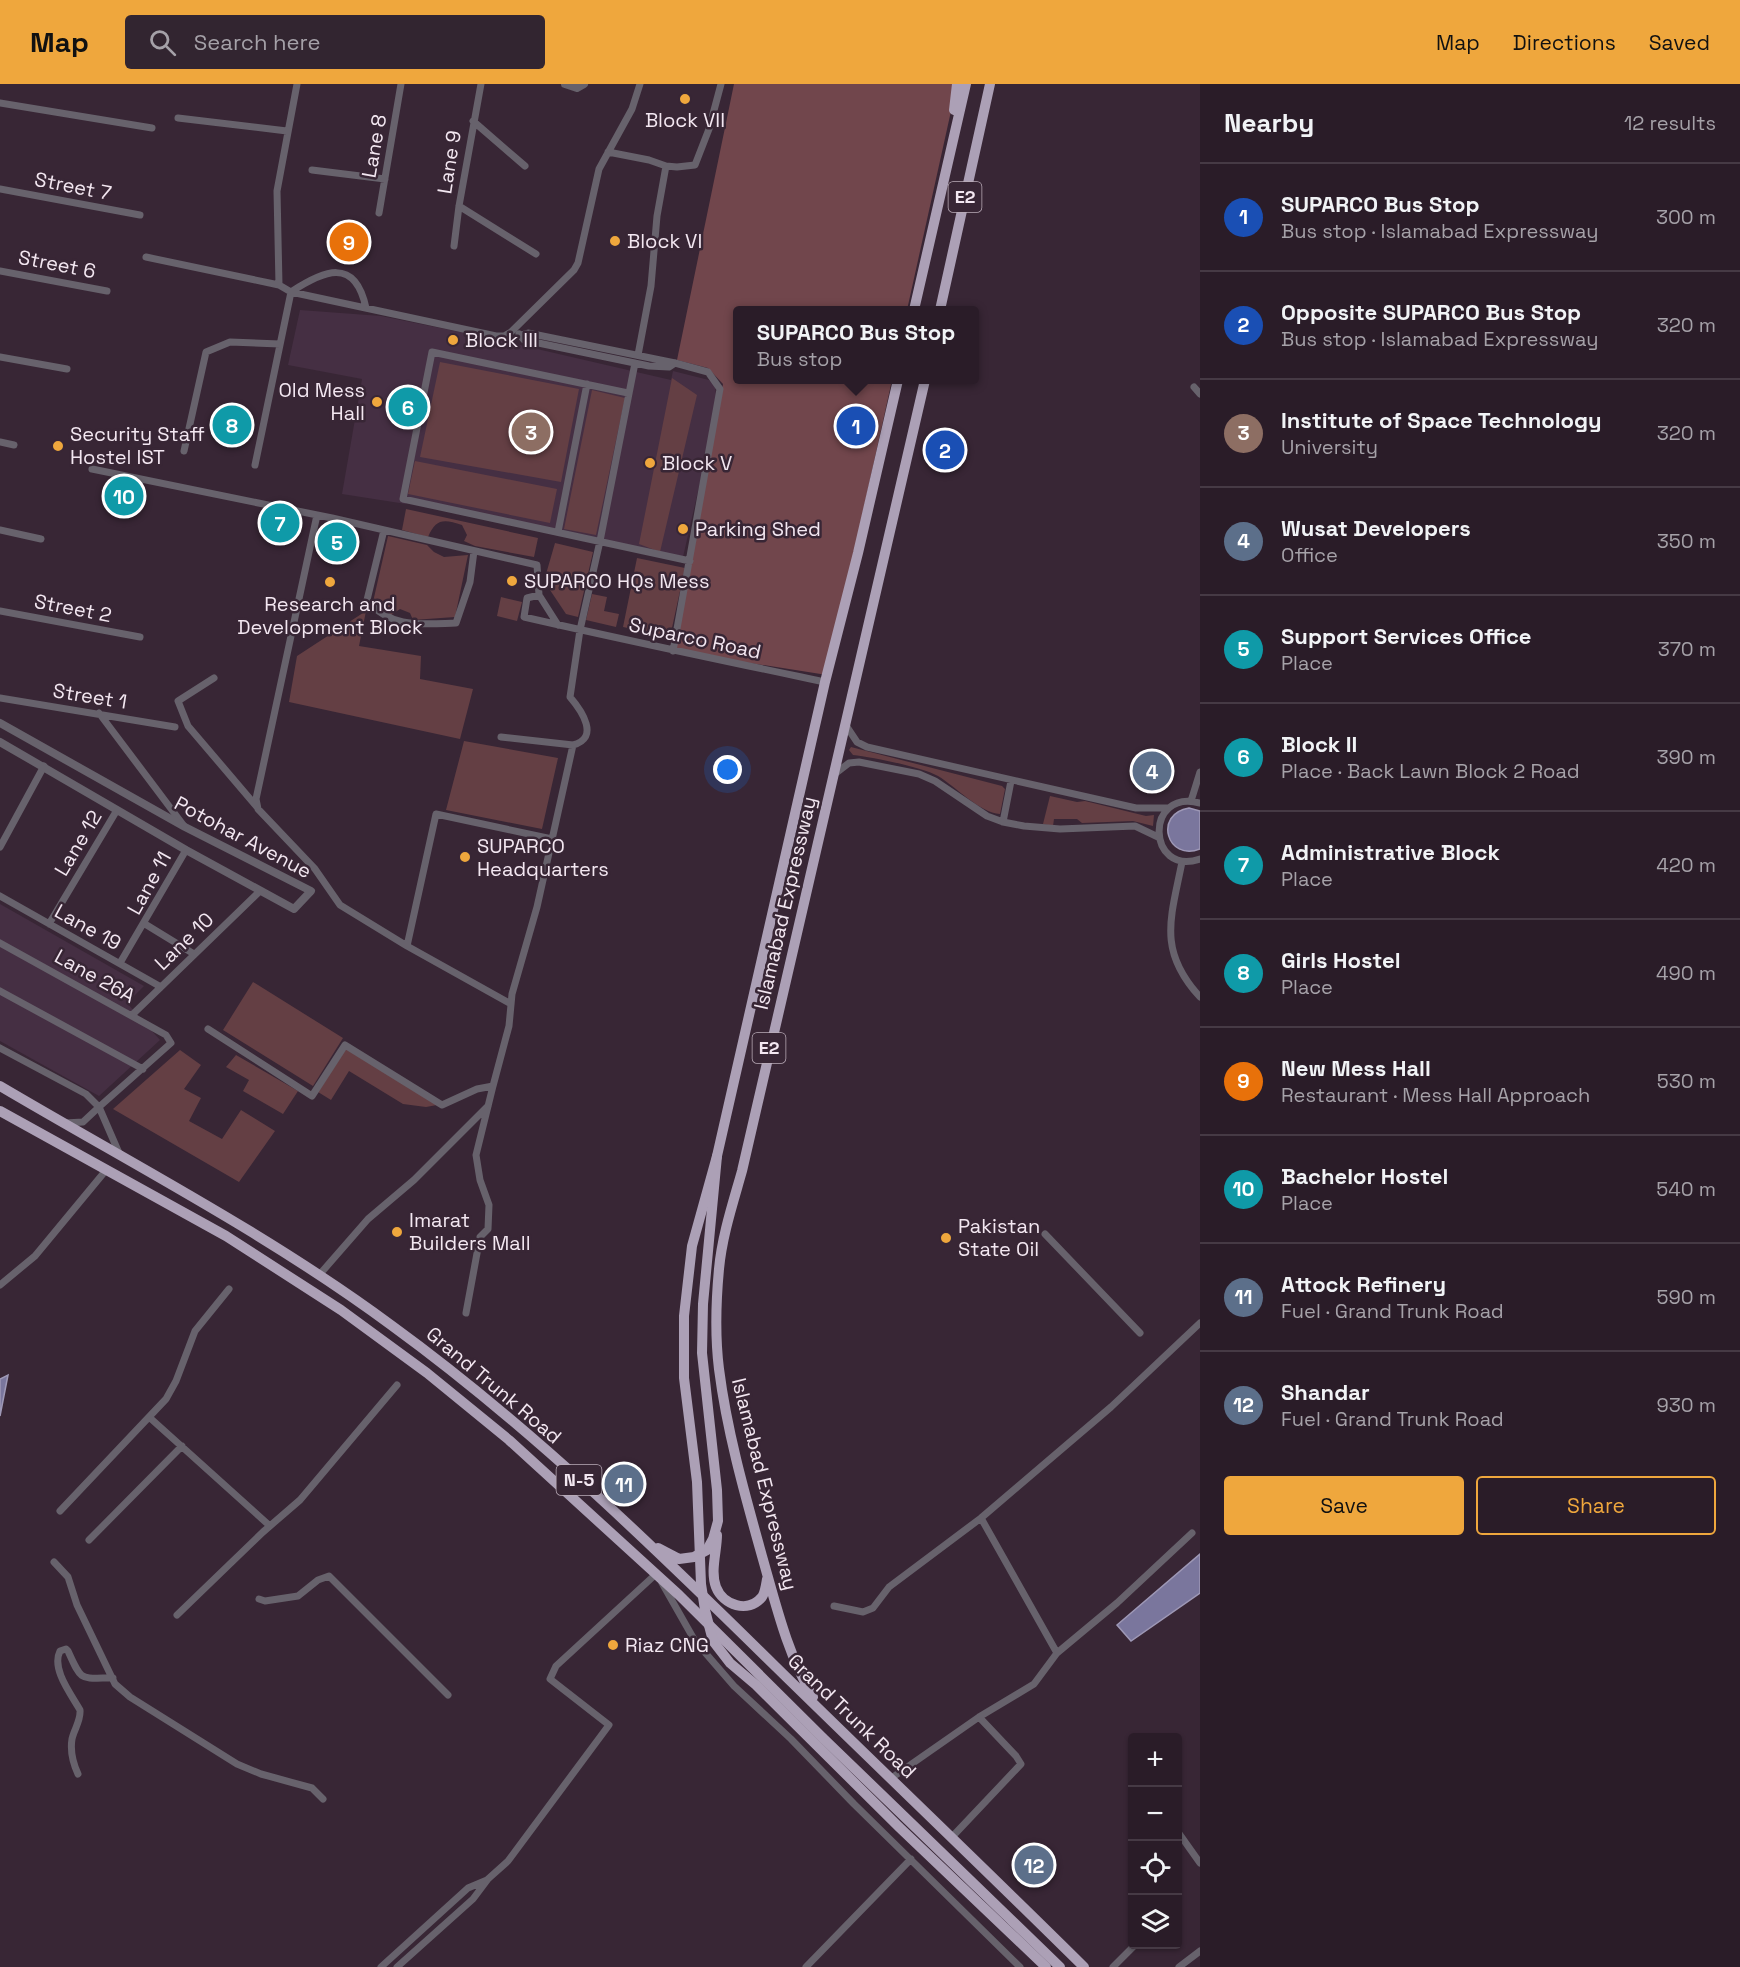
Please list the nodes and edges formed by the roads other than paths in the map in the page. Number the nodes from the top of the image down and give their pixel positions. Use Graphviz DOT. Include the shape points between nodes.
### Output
graph roads {
  1 [pos="297,84"];
  2 [pos="401,84"];
  3 [pos="481,84"];
  4 [pos="565,84"];
  5 [pos="584,84"];
  6 [pos="640,84"];
  7 [pos="721,84"];
  8 [pos="957,84"];
  9 [pos="966,84"];
  10 [pos="990,84"];
  11 [pos="0,103"];
  12 [pos="178,118"];
  13 [pos="473,121"];
  14 [pos="152,128"];
  15 [pos="287,131"];
  16 [pos="608,152"];
  17 [pos="666,165"];
  18 [pos="525,166"];
  19 [pos="312,170"];
  20 [pos="944,178"];
  21 [pos="385,179"];
  22 [pos="0,189"];
  23 [pos="459,206"];
  24 [pos="379,213"];
  25 [pos="140,215"];
  26 [pos="454,246"];
  27 [pos="536,254"];
  28 [pos="146,257"];
  29 [pos="0,270"];
  30 [pos="279,285"];
  31 [pos="107,291"];
  32 [pos="291,292"];
  33 [pos="915,306"];
  34 [pos="941,306"];
  35 [pos="366,308"];
  36 [pos="511,332"];
  37 [pos="521,335"];
  38 [pos="280,344"];
  39 [pos="638,355"];
  40 [pos="0,357"];
  41 [pos="675,363"];
  42 [pos="636,364"];
  43 [pos="67,369"];
  44 [pos="587,384"];
  45 [pos="897,384"];
  46 [pos="923,384"];
  47 [pos="1194,387"];
  48 [pos="628,393"];
  49 [pos="1200,394"];
  50 [pos="0,442"];
  51 [pos="14,445"];
  52 [pos="183,451"];
  53 [pos="255,465"];
  54 [pos="92,469"];
  55 [pos="317,515"];
  56 [pos="0,530"];
  57 [pos="384,530"];
  58 [pos="558,532"];
  59 [pos="41,539"];
  60 [pos="600,541"];
  61 [pos="474,551"];
  62 [pos="690,561"];
  63 [pos="539,595"];
  64 [pos="0,611"];
  65 [pos="558,625"];
  66 [pos="580,630"];
  67 [pos="140,637"];
  68 [pos="673,651"];
  69 [pos="214,678"];
  70 [pos="825,682"];
  71 [pos="0,698"];
  72 [pos="99,713"];
  73 [pos="0,723"];
  74 [pos="845,724"];
  75 [pos="175,727"];
  76 [pos="501,737"];
  77 [pos="0,742"];
  78 [pos="573,745"];
  79 [pos="44,766"];
  80 [pos="1200,772"];
  81 [pos="834,774"];
  82 [pos="1011,781"];
  83 [pos="1191,801"];
  84 [pos="1200,803"];
  85 [pos="1168,808"];
  86 [pos="258,809"];
  87 [pos="117,810"];
  88 [pos="1003,822"];
  89 [pos="185,827"];
  90 [pos="1158,837"];
  91 [pos="552,838"];
  92 [pos="0,847"];
  93 [pos="186,849"];
  94 [pos="1200,860"];
  95 [pos="1182,862"];
  96 [pos="260,891"];
  97 [pos="0,896"];
  98 [pos="49,924"];
  99 [pos="145,924"];
  100 [pos="0,943"];
  101 [pos="407,946"];
  102 [pos="194,954"];
  103 [pos="120,963"];
  104 [pos="160,987"];
  105 [pos="0,991"];
  106 [pos="1200,997"];
  107 [pos="511,1004"];
  108 [pos="132,1015"];
  109 [pos="208,1029"];
  110 [pos="0,1048"];
  111 [pos="143,1069"];
  112 [pos="0,1086"];
  113 [pos="493,1086"];
  114 [pos="488,1106"];
  115 [pos="99,1107"];
  116 [pos="0,1111"];
  117 [pos="62,1123"];
  118 [pos="120,1156"];
  119 [pos="717,1156"];
  120 [pos="107,1169"];
  121 [pos="1045,1234"];
  122 [pos="320,1274"];
  123 [pos="0,1286"];
  124 [pos="229,1289"];
  125 [pos="466,1313"];
  126 [pos="1200,1323"];
  127 [pos="1140,1333"];
  128 [pos="397,1385"];
  129 [pos="149,1417"];
  130 [pos="182,1446"];
  131 [pos="60,1511"];
  132 [pos="981,1518"];
  133 [pos="718,1521"];
  134 [pos="270,1526"];
  135 [pos="1192,1533"];
  136 [pos="89,1540"];
  137 [pos="645,1540"];
  138 [pos="54,1562"];
  139 [pos="656,1573"];
  140 [pos="768,1576"];
  141 [pos="260,1599"];
  142 [pos="834,1606"];
  143 [pos="177,1615"];
  144 [pos="1057,1653"];
  145 [pos="113,1678"];
  146 [pos="448,1695"];
  147 [pos="822,1710"];
  148 [pos="979,1717"];
  149 [pos="78,1774"];
  150 [pos="890,1779"];
  151 [pos="323,1799"];
  152 [pos="952,1837"];
  153 [pos="1182,1838"];
  154 [pos="911,1859"];
  155 [pos="1200,1863"];
  156 [pos="488,1879"];
  157 [pos="1131,1949"];
  158 [pos="1200,1951"];
  159 [pos="381,1967"];
  160 [pos="397,1967"];
  161 [pos="806,1967"];
  162 [pos="1020,1967"];
  163 [pos="1046,1967"];
  164 [pos="1060,1967"];
  165 [pos="1084,1967"];
  166 [pos="1113,1967"];
  167 [pos="1179,1967"];
  1 -- 15 [label="street"];
  2 -- 21 [label="street, Lane 8"];
  3 -- 13 [label="street, Lane 9"];
  4 -- 5 [label="street" via="577,88"];
  6 -- 16 [label="street" via="632,109"];
  7 -- 17 [label="street" via="695,165"];
  8 -- 20 [label="highway"];
  9 -- 20 [label="highway, E2"];
  10 -- 34 [label="highway, E2"];
  11 -- 14 [label="street"];
  12 -- 15 [label="street"];
  13 -- 18 [label="street"];
  13 -- 23 [label="street, Lane 9"];
  15 -- 30 [label="street" via="277,191"];
  16 -- 17 [label="street"];
  16 -- 36 [label="street" via="599,169 578,263"];
  17 -- 39 [label="street"];
  19 -- 21 [label="street"];
  20 -- 33 [label="highway, E2"];
  21 -- 24 [label="street, Lane 8"];
  22 -- 25 [label="street, Street 7"];
  23 -- 26 [label="street, Lane 9"];
  23 -- 27 [label="street"];
  28 -- 30 [label="street"];
  29 -- 31 [label="street, Street 6"];
  30 -- 32 [label="street"];
  32 -- 35 [label="street"];
  32 -- 35 [label="street" via="314,277 332,272 347,274 356,282"];
  32 -- 38 [label="street"];
  35 -- 36 [label="street" via="496,336"];
  36 -- 37 [label="street"];
  37 -- 39 [label="street" via="528,333"];
  37 -- 42 [label="street" via="524,340"];
  38 -- 52 [label="street" via="230,342 206,352"];
  38 -- 53 [label="street"];
  39 -- 41 [label="street"];
  39 -- 42 [label="street"];
  39 -- 42 [label="street"];
  40 -- 43 [label="street"];
  41 -- 42 [label="street" via="669,367"];
  41 -- 62 [label="street" via="708,372 720,389"];
  42 -- 48 [label="street"];
  44 -- 48 [label="street"];
  44 -- 58 [label="street"];
  44 -- 58 [label="street" via="432,352 403,499"];
  45 -- 70 [label="highway, Islamabad Expressway / E2"];
  46 -- 74 [label="highway, Islamabad Expressway / E2"];
  47 -- 49 [label="street"];
  48 -- 60 [label="street"];
  50 -- 51 [label="street"];
  54 -- 55 [label="street"];
  55 -- 57 [label="street"];
  55 -- 86 [label="street" via="256,799"];
  56 -- 59 [label="street"];
  57 -- 61 [label="street"];
  57 -- 61 [label="street" via="367,600 377,612 404,624 456,623 470,582"];
  58 -- 60 [label="street"];
  60 -- 62 [label="street"];
  60 -- 66 [label="street"];
  61 -- 63 [label="street" via="537,565"];
  62 -- 68 [label="street"];
  63 -- 65 [label="street"];
  63 -- 65 [label="street, Suparco Road" via="527,598 524,617"];
  64 -- 67 [label="street, Street 2"];
  65 -- 66 [label="street, Suparco Road"];
  66 -- 68 [label="street, Suparco Road"];
  66 -- 78 [label="street" via="570,697 581,709 587,725 581,743"];
  68 -- 70 [label="street, Suparco Road"];
  69 -- 86 [label="street" via="178,700 188,726"];
  70 -- 119 [label="highway, Islamabad Expressway / E2"];
  71 -- 72 [label="street, Street 1"];
  72 -- 75 [label="street, Street 1"];
  72 -- 89 [label="street"];
  73 -- 89 [label="street, Potohar Avenue"];
  74 -- 81 [label="highway, Islamabad Expressway / E2"];
  74 -- 82 [label="street" via="862,745"];
  76 -- 78 [label="street"];
  77 -- 79 [label="street, Potohar Avenue"];
  78 -- 91 [label="street"];
  79 -- 87 [label="street, Potohar Avenue"];
  79 -- 92 [label="street"];
  80 -- 83 [label="street"];
  81 -- 88 [label="street" via="849,763 859,762 919,774"];
  81 -- 140 [label="highway, Islamabad Expressway / E2" via="719,1267 719,1368 729,1428"];
  82 -- 85 [label="street" via="1136,808"];
  82 -- 88 [label="street"];
  83 -- 84 [label="street"];
  83 -- 85 [label="street"];
  85 -- 90 [label="street" via="1158,826"];
  86 -- 101 [label="street" via="315,869 340,905"];
  87 -- 93 [label="street, Potohar Avenue"];
  87 -- 98 [label="street, Lane 12"];
  88 -- 90 [label="street" via="1039,828 1135,826"];
  89 -- 96 [label="street, Potohar Avenue" via="311,891 294,909"];
  90 -- 95 [label="street" via="1169,855"];
  91 -- 101 [label="street" via="436,814"];
  91 -- 107 [label="street"];
  93 -- 96 [label="street, Potohar Avenue"];
  93 -- 99 [label="street, Lane 11"];
  94 -- 95 [label="street"];
  95 -- 106 [label="street" via="1170,942 1180,971"];
  96 -- 102 [label="street, Lane 10"];
  97 -- 98 [label="street, Lane 19"];
  98 -- 103 [label="street, Lane 19"];
  99 -- 102 [label="street"];
  99 -- 103 [label="street, Lane 11"];
  100 -- 108 [label="street, Lane 26A"];
  101 -- 107 [label="street"];
  102 -- 104 [label="street, Lane 10"];
  103 -- 104 [label="street, Lane 19"];
  104 -- 108 [label="street, Lane 10"];
  105 -- 111 [label="street"];
  107 -- 113 [label="street"];
  108 -- 111 [label="street, Lane 26A" via="166,1035 171,1043"];
  109 -- 113 [label="street" via="312,1096 345,1045 442,1105"];
  110 -- 115 [label="street" via="86,1094"];
  111 -- 115 [label="street"];
  112 -- 117 [label="highway, Grand Trunk Road / N-5"];
  113 -- 114 [label="street"];
  114 -- 122 [label="street" via="414,1180 368,1219"];
  114 -- 125 [label="street" via="476,1155 489,1205 488,1229 480,1237"];
  115 -- 117 [label="street" via="83,1122"];
  115 -- 118 [label="street"];
  116 -- 120 [label="highway, Grand Trunk Road / N-5"];
  117 -- 118 [label="highway, Grand Trunk Road / N-5"];
  118 -- 122 [label="highway, Grand Trunk Road / N-5"];
  119 -- 133 [label="highway" via="702,1353"];
  119 -- 163 [label="highway, bridge" via="692,1246 684,1316 684,1378 697,1482 701,1584 713,1641 730,1663"];
  120 -- 123 [label="street" via="34,1256"];
  120 -- 139 [label="highway, Grand Trunk Road / N-5" via="282,1270 428,1373 509,1440"];
  121 -- 127 [label="street"];
  122 -- 137 [label="highway, Grand Trunk Road / N-5" via="437,1359"];
  124 -- 129 [label="street" via="195,1331 171,1390"];
  126 -- 132 [label="street" via="1111,1407"];
  128 -- 134 [label="street" via="300,1500"];
  129 -- 130 [label="street"];
  129 -- 131 [label="street"];
  130 -- 134 [label="street"];
  130 -- 136 [label="street"];
  132 -- 142 [label="street" via="889,1587 868,1612"];
  132 -- 144 [label="street"];
  133 -- 137 [label="highway" via="707,1550 694,1557 679,1559"];
  133 -- 140 [label="highway" via="713,1578 726,1601 746,1607 761,1598"];
  134 -- 143 [label="street"];
  135 -- 144 [label="street"];
  137 -- 147 [label="highway, Grand Trunk Road / N-5"];
  138 -- 145 [label="street" via="68,1577 76,1605"];
  139 -- 154 [label="street" via="695,1641 734,1686"];
  139 -- 156 [label="street" via="556,1666 550,1679 609,1725 508,1861"];
  139 -- 164 [label="highway, Grand Trunk Road / N-5"];
  140 -- 147 [label="highway, Islamabad Expressway / E2" via="783,1633"];
  141 -- 146 [label="street" via="265,1602 298,1596 328,1576"];
  144 -- 148 [label="street" via="1034,1684"];
  145 -- 149 [label="street" via="84,1676 73,1665 69,1651 60,1650 57,1655 62,1678 81,1715 72,1739"];
  145 -- 151 [label="street" via="130,1697 237,1764 312,1788"];
  147 -- 150 [label="highway, Grand Trunk Road / N-5"];
  148 -- 150 [label="street"];
  148 -- 152 [label="street" via="1021,1764"];
  150 -- 152 [label="highway, Grand Trunk Road / N-5"];
  152 -- 165 [label="highway, Grand Trunk Road / N-5"];
  153 -- 155 [label="street"];
  154 -- 161 [label="street"];
  154 -- 162 [label="street"];
  156 -- 159 [label="street" via="468,1888"];
  156 -- 160 [label="street" via="473,1899"];
  157 -- 166 [label="street"];
  158 -- 167 [label="street"];
}
